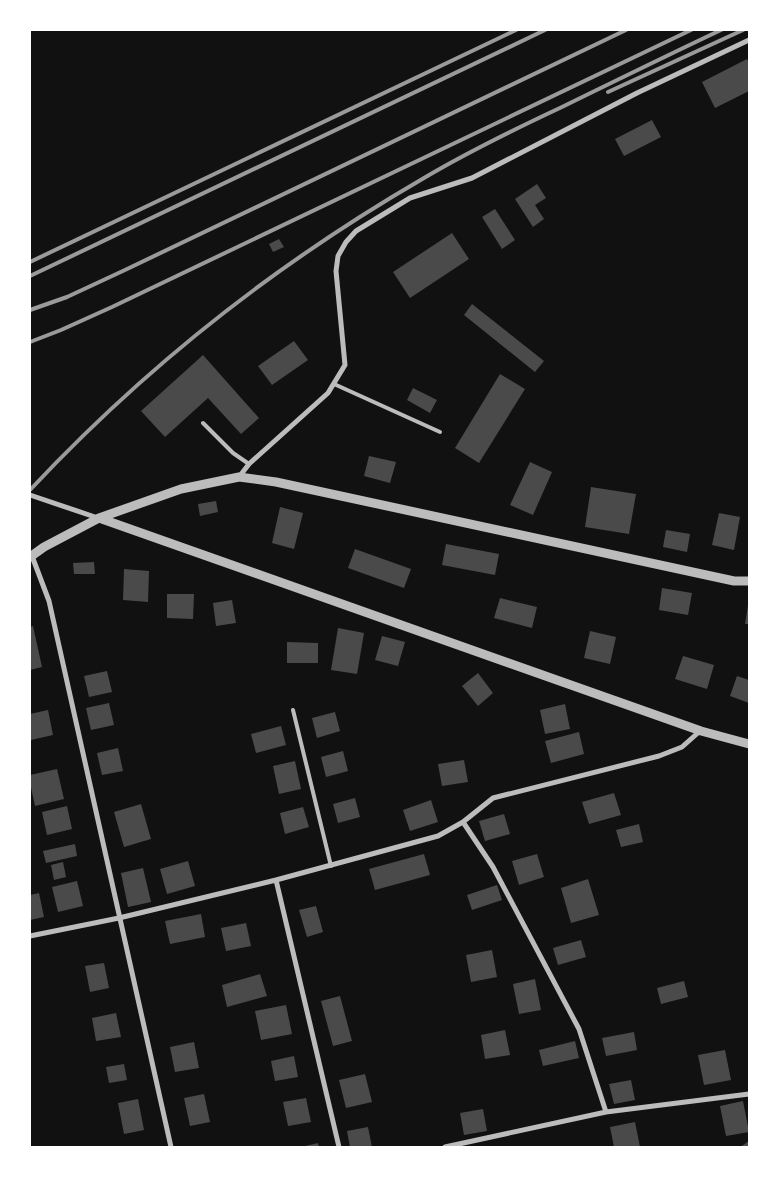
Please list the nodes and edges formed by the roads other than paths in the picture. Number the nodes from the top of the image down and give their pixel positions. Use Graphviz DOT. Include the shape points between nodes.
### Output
graph roads {
  1 [pos="749,40"];
  2 [pos="334,384"];
  3 [pos="203,423"];
  4 [pos="440,432"];
  5 [pos="249,464"];
  6 [pos="239,477"];
  7 [pos="30,495"];
  8 [pos="99,518"];
  9 [pos="31,556"];
  10 [pos="749,581"];
  11 [pos="293,710"];
  12 [pos="701,731"];
  13 [pos="749,744"];
  14 [pos="464,822"];
  15 [pos="332,866"];
  16 [pos="276,880"];
  17 [pos="119,918"];
  18 [pos="30,936"];
  19 [pos="749,1094"];
  20 [pos="606,1112"];
  21 [pos="171,1147"];
  22 [pos="339,1147"];
  23 [pos="445,1147"];
  1 -- 2 [label="street" via="637,93 472,178 410,198 356,231 338,256 336,272 345,365"];
  2 -- 4 [label="lane"];
  2 -- 5 [label="street"];
  3 -- 5 [label="lane" via="233,454"];
  5 -- 6 [label="street"];
  6 -- 8 [label="street" via="182,489"];
  6 -- 10 [label="street" via="276,482 725,579"];
  7 -- 8 [label="street"];
  8 -- 9 [label="street"];
  8 -- 12 [label="street"];
  9 -- 17 [label="street" via="49,601"];
  11 -- 15 [label="lane"];
  12 -- 13 [label="street"];
  12 -- 14 [label="street" via="682,747 659,756 493,798"];
  14 -- 15 [label="street" via="438,836"];
  14 -- 20 [label="street" via="493,866 579,1029"];
  15 -- 16 [label="street"];
  16 -- 17 [label="street"];
  16 -- 22 [label="street"];
  17 -- 18 [label="street"];
  17 -- 21 [label="street"];
  19 -- 20 [label="street"];
  20 -- 23 [label="street"];
}
